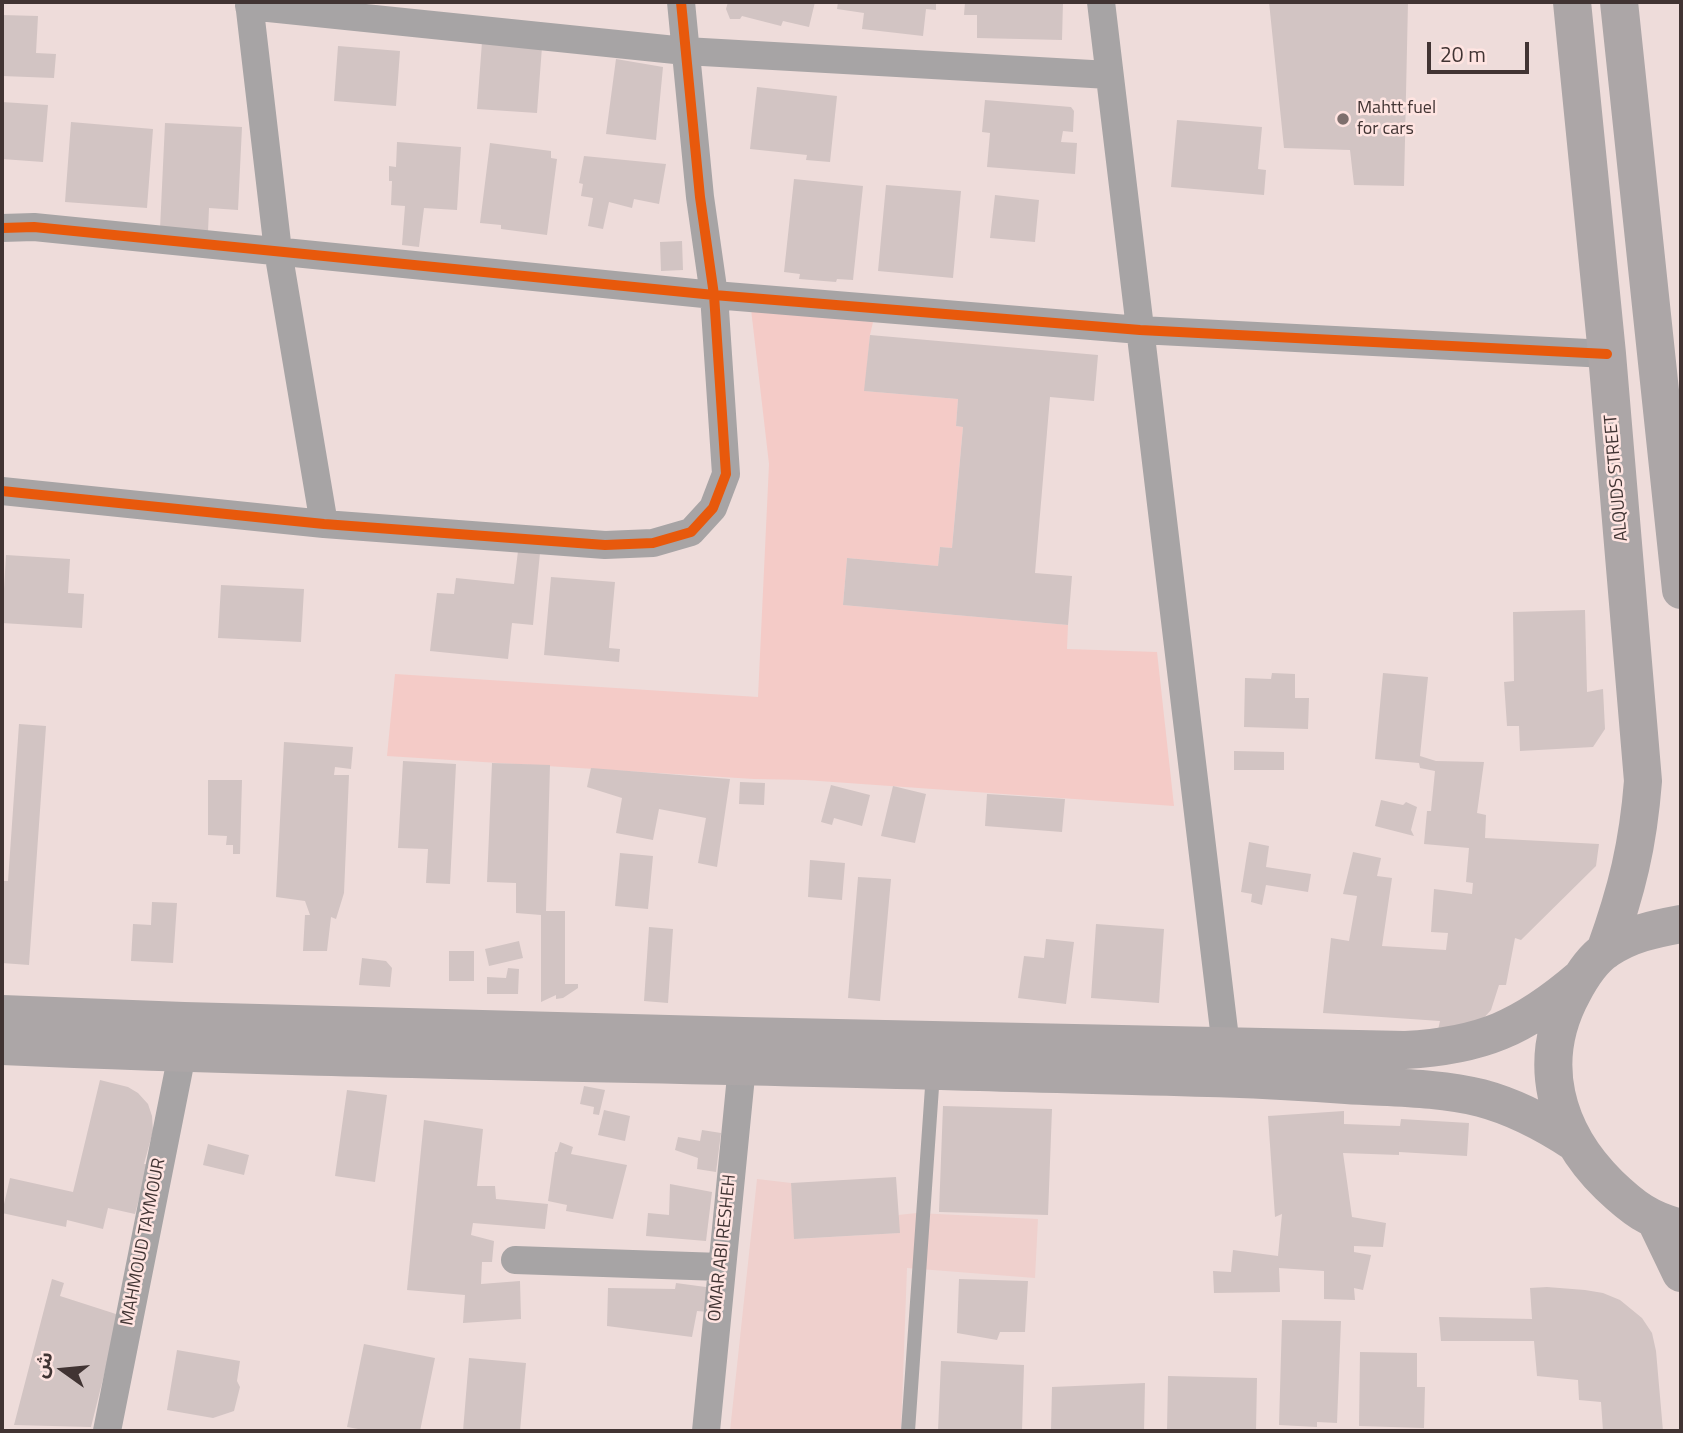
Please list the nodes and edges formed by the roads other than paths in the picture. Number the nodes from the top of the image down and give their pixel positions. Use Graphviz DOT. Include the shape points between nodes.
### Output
graph roads {
  1 [pos="681,2"];
  2 [pos="1101,2"];
  3 [pos="1572,2"];
  4 [pos="1619,2"];
  5 [pos="249,4"];
  6 [pos="685,51"];
  7 [pos="1108,75"];
  8 [pos="2,228"];
  9 [pos="278,251"];
  10 [pos="714,295"];
  11 [pos="1140,330"];
  12 [pos="1607,354"];
  13 [pos="2,491"];
  14 [pos="324,524"];
  15 [pos="1681,590"];
  16 [pos="1681,924"];
  17 [pos="1593,965"];
  18 [pos="2,1014"];
  19 [pos="2,1046"];
  20 [pos="1226,1046"];
  21 [pos="182,1054"];
  22 [pos="742,1066"];
  23 [pos="934,1071"];
  24 [pos="1574,1142"];
  25 [pos="1669,1225"];
  26 [pos="515,1259"];
  27 [pos="721,1267"];
  28 [pos="1681,1273"];
  29 [pos="107,1431"];
  30 [pos="706,1431"];
  31 [pos="908,1431"];
  1 -- 6 [label="street"];
  2 -- 7 [label="street"];
  3 -- 12 [label="main road, ALQUDS STREET"];
  4 -- 15 [label="main road"];
  5 -- 6 [label="street"];
  5 -- 9 [label="street"];
  6 -- 7 [label="street"];
  6 -- 10 [label="street"];
  7 -- 11 [label="street"];
  8 -- 9 [label="street" via="34,227"];
  9 -- 10 [label="street"];
  9 -- 14 [label="street"];
  10 -- 11 [label="street"];
  10 -- 14 [label="street" via="726,474 713,508 691,532 653,543 605,545"];
  11 -- 12 [label="street"];
  11 -- 20 [label="street"];
  12 -- 17 [label="main road, ALQUDS STREET" via="1643,781 1632,868"];
  13 -- 14 [label="street"];
  16 -- 17 [label="main road" via="1643,931"];
  17 -- 20 [label="main road" via="1551,1004 1517,1024 1444,1048"];
  17 -- 24 [label="main road, ALQUDS STREET" via="1564,1009 1554,1042 1553,1077 1560,1111"];
  18 -- 20 [label="main road"];
  19 -- 21 [label="main road"];
  21 -- 22 [label="main road"];
  21 -- 29 [label="street, MAHMOUD TAYMOUR"];
  22 -- 23 [label="main road"];
  22 -- 27 [label="street, OMAR ABI RESHEH"];
  23 -- 24 [label="main road" via="1447,1091 1515,1109"];
  23 -- 31 [label="lane"];
  24 -- 25 [label="main road" via="1625,1200"];
  25 -- 28 [label="main road"];
  26 -- 27 [label="street"];
  27 -- 30 [label="street, OMAR ABI RESHEH"];
}
